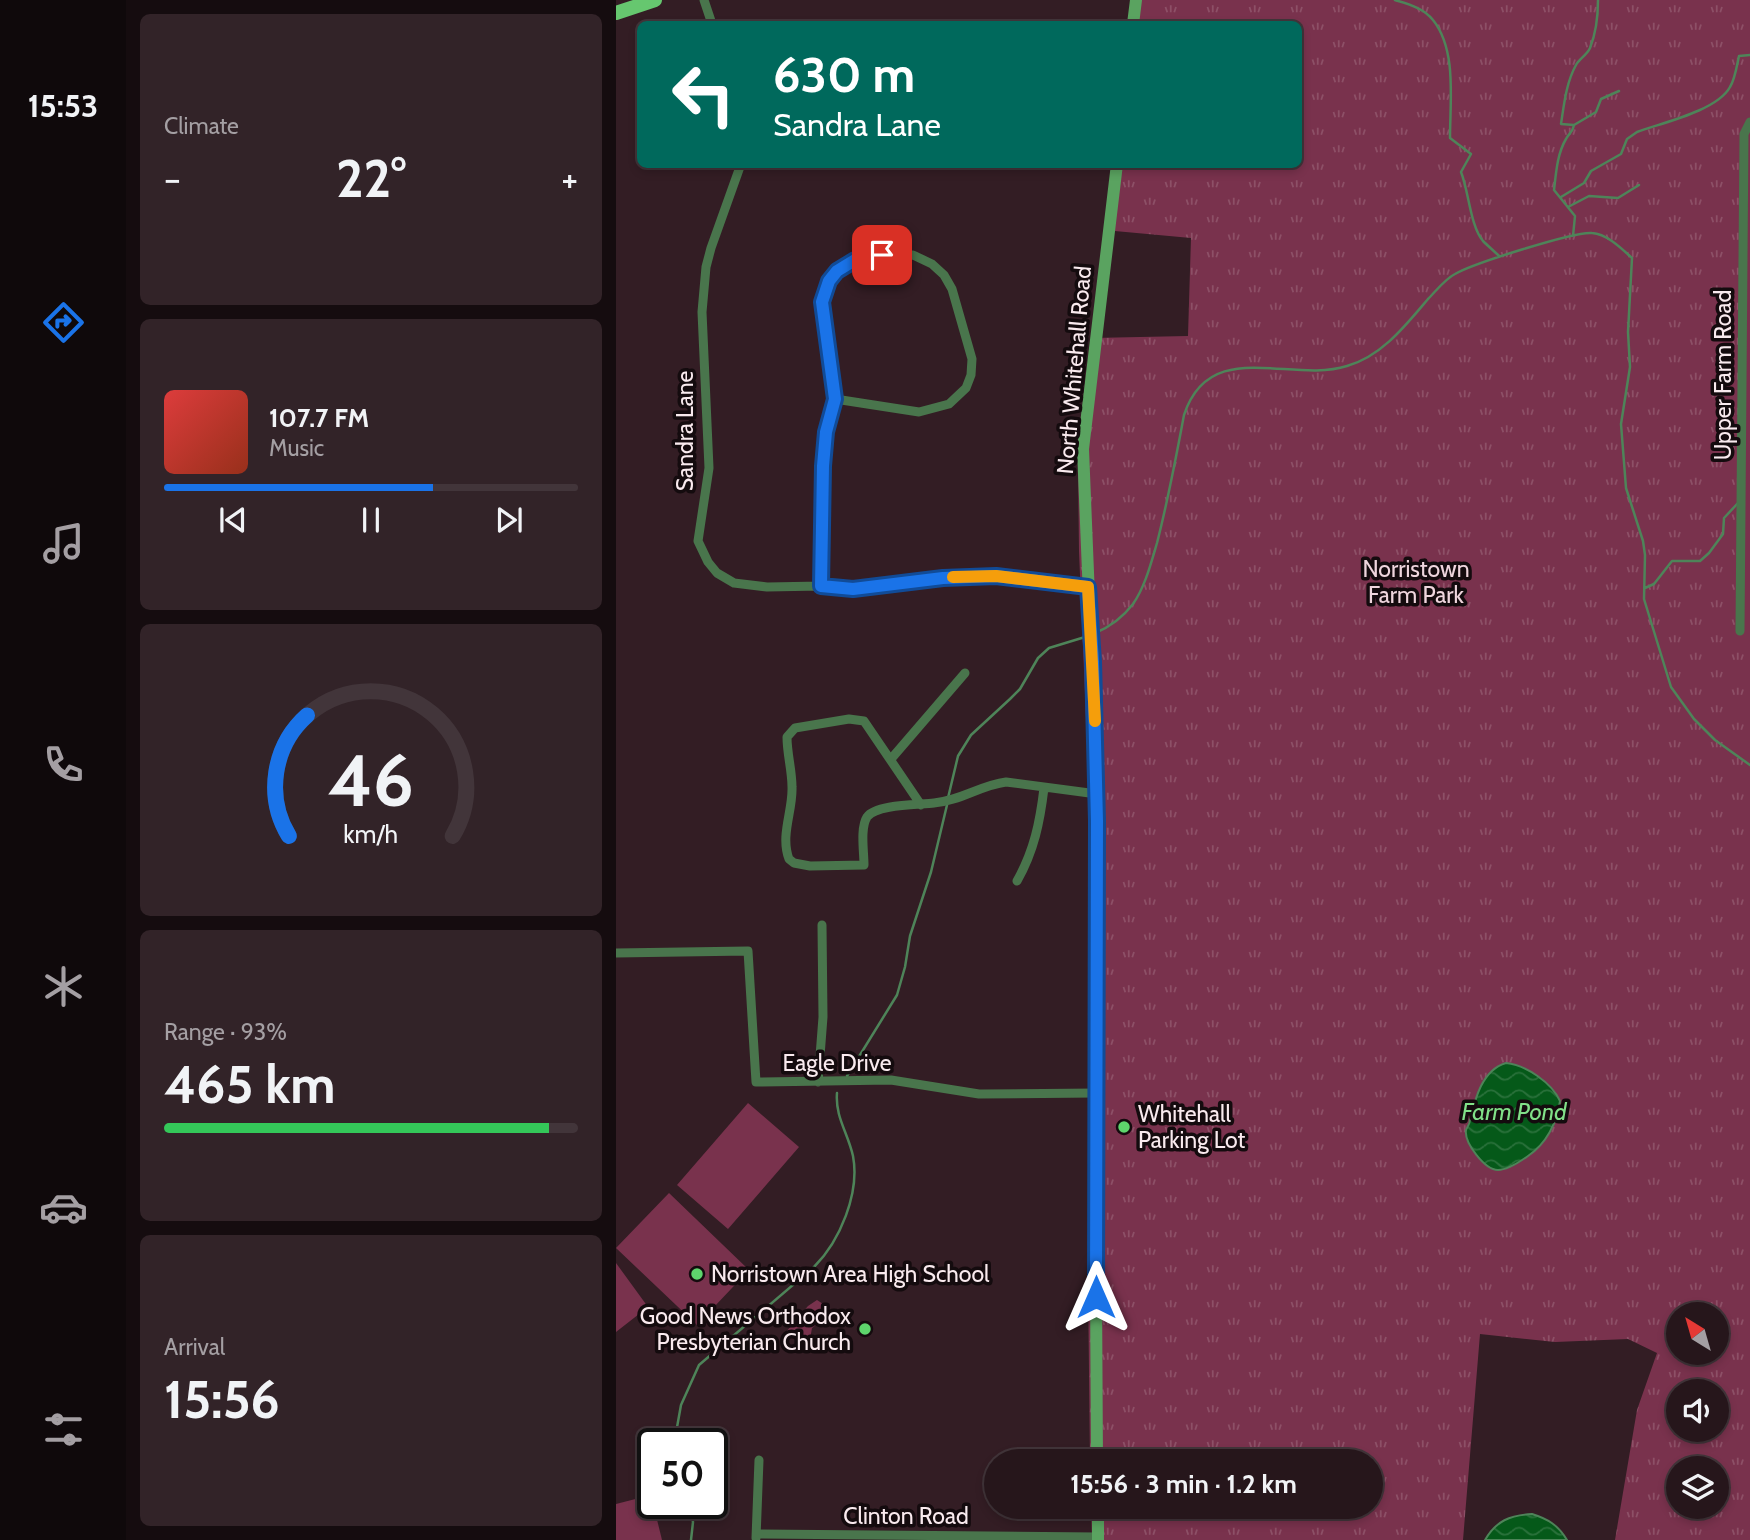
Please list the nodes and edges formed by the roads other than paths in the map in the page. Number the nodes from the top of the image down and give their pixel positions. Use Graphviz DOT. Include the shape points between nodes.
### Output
graph roads {
  1 [pos="655,0"];
  2 [pos="704,0"];
  3 [pos="1136,0"];
  4 [pos="616,13"];
  5 [pos="711,21"];
  6 [pos="1133,21"];
  7 [pos="1750,122"];
  8 [pos="739,168"];
  9 [pos="1117,168"];
  10 [pos="835,399"];
  11 [pos="821,586"];
  12 [pos="1088,587"];
  13 [pos="1740,631"];
  14 [pos="965,673"];
  15 [pos="891,759"];
  16 [pos="1044,788"];
  17 [pos="1097,794"];
  18 [pos="921,805"];
  19 [pos="1017,881"];
  20 [pos="822,925"];
  21 [pos="616,953"];
  22 [pos="818,1082"];
  23 [pos="1096,1093"];
  24 [pos="1097,1449"];
  25 [pos="759,1460"];
  26 [pos="1098,1519"];
  27 [pos="756,1537"];
  28 [pos="1098,1539"];
  1 -- 4 [label="main road"];
  2 -- 5 [label="street"];
  3 -- 6 [label="main road"];
  7 -- 13 [label="street, Upper Farm Road" via="1744,134"];
  8 -- 11 [label="street, Sandra Lane" via="706,267 702,312 709,468 698,541 717,573 734,583"];
  9 -- 12 [label="main road, North Whitehall Road" via="1083,449"];
  10 -- 10 [label="street" via="822,311 829,281 846,264 865,257 914,255 932,264 952,289 972,359 965,388 949,404 919,412"];
  10 -- 11 [label="street" via="823,466"];
  11 -- 12 [label="street, Sandra Lane" via="853,589 996,576"];
  12 -- 17 [label="main road, North Whitehall Road"];
  14 -- 15 [label="street"];
  15 -- 18 [label="street"];
  15 -- 18 [label="street" via="870,727 857,718 790,730 789,859 810,866 864,865 868,815 887,807"];
  16 -- 17 [label="street"];
  16 -- 18 [label="street" via="1006,782 945,803"];
  16 -- 19 [label="street" via="1041,820"];
  17 -- 23 [label="main road, North Whitehall Road"];
  20 -- 22 [label="street"];
  21 -- 22 [label="street, Eagle Drive" via="748,951 756,1082"];
  22 -- 23 [label="street, Eagle Drive" via="891,1080 992,1095"];
  23 -- 24 [label="main road, North Whitehall Road"];
  25 -- 27 [label="street"];
  26 -- 28 [label="main road"];
  27 -- 28 [label="street, Clinton Road"];
}
